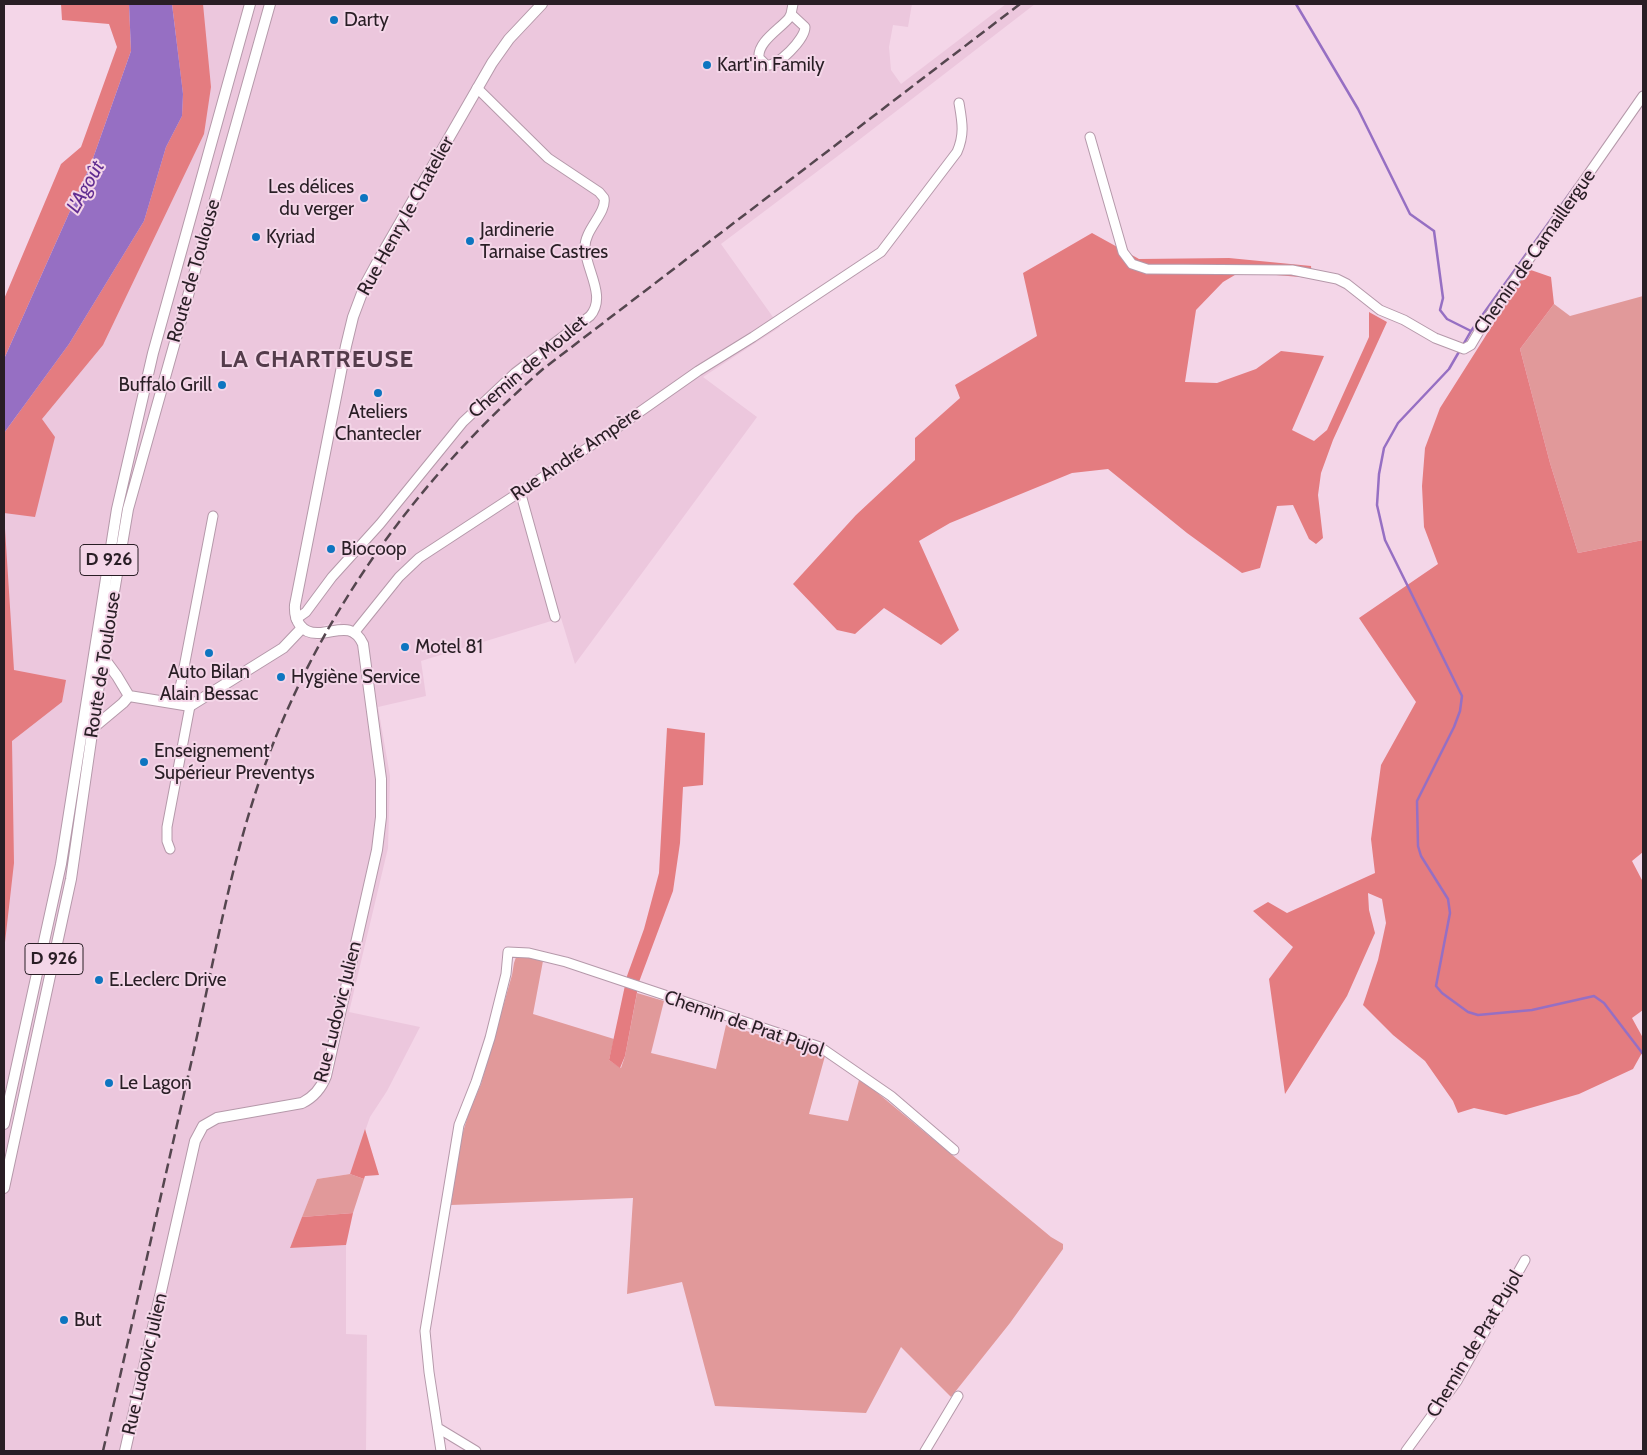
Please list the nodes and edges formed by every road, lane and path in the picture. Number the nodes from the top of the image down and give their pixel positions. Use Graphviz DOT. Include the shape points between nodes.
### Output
graph roads {
  1 [pos="250,4"];
  2 [pos="270,4"];
  3 [pos="542,4"];
  4 [pos="793,4"];
  5 [pos="791,14"];
  6 [pos="477,88"];
  7 [pos="1643,96"];
  8 [pos="959,103"];
  9 [pos="1090,137"];
  10 [pos="520,491"];
  11 [pos="213,516"];
  12 [pos="555,617"];
  13 [pos="299,623"];
  14 [pos="354,633"];
  15 [pos="103,657"];
  16 [pos="181,683"];
  17 [pos="128,696"];
  18 [pos="175,703"];
  19 [pos="190,706"];
  20 [pos="93,728"];
  21 [pos="170,849"];
  22 [pos="4,1124"];
  23 [pos="954,1150"];
  24 [pos="4,1188"];
  25 [pos="1525,1260"];
  26 [pos="958,1396"];
  27 [pos="438,1428"];
  28 [pos="125,1451"];
  29 [pos="441,1451"];
  30 [pos="476,1451"];
  31 [pos="925,1451"];
  32 [pos="1406,1451"];
  1 -- 22 [label="main road, Route de Toulouse / D 926" via="153,353 117,509 61,864"];
  2 -- 15 [label="main road, Route de Toulouse / D 926" via="128,509"];
  3 -- 6 [label="main road, Rue Henry le Chatelier" via="509,39"];
  4 -- 5 [label="street"];
  5 -- 5 [label="street" via="759,52 761,61 766,65 779,62 803,36 805,27"];
  6 -- 13 [label="main road, Rue Henry le Chatelier" via="378,261 353,317 295,605"];
  6 -- 13 [label="street, Chemin de Moulet" via="542,154 604,198 585,244 596,294 595,309 515,374 463,422 332,577"];
  7 -- 9 [label="street, Chemin de Camaillergue" via="1471,345 1461,348 1380,310 1337,279 1292,270 1147,269 1132,264 1123,252"];
  8 -- 10 [label="street, Rue André Ampère" via="963,124 962,141 957,152 881,252"];
  10 -- 12 [label="street"];
  10 -- 14 [label="street, Rue André Ampère" via="409,566"];
  11 -- 16 [label="street"];
  13 -- 14 [label="main road" via="316,633 341,629"];
  13 -- 19 [label="main road" via="283,648"];
  14 -- 28 [label="main road, Rue Ludovic Julien" via="362,640 364,649 381,779 381,817 377,850 326,1076 317,1092 302,1103 217,1118 198,1133"];
  15 -- 17 [label="main road"];
  15 -- 20 [label="main road, Route de Toulouse / D 926"];
  16 -- 18 [label="street"];
  16 -- 19 [label="street"];
  17 -- 18 [label="main road"];
  17 -- 20 [label="main road"];
  18 -- 19 [label="main road"];
  19 -- 21 [label="street" via="167,827"];
  20 -- 24 [label="main road, Route de Toulouse / D 926" via="71,879"];
  23 -- 27 [label="street, Chemin de Prat Pujol" via="884,1091 820,1047 566,962 529,953 508,952 506,974 484,1056 460,1125 429,1304 426,1351"];
  25 -- 32 [label="street, Chemin de Prat Pujol" via="1457,1381"];
  26 -- 31 [label="street"];
  27 -- 29 [label="street"];
  27 -- 30 [label="street"];
}
